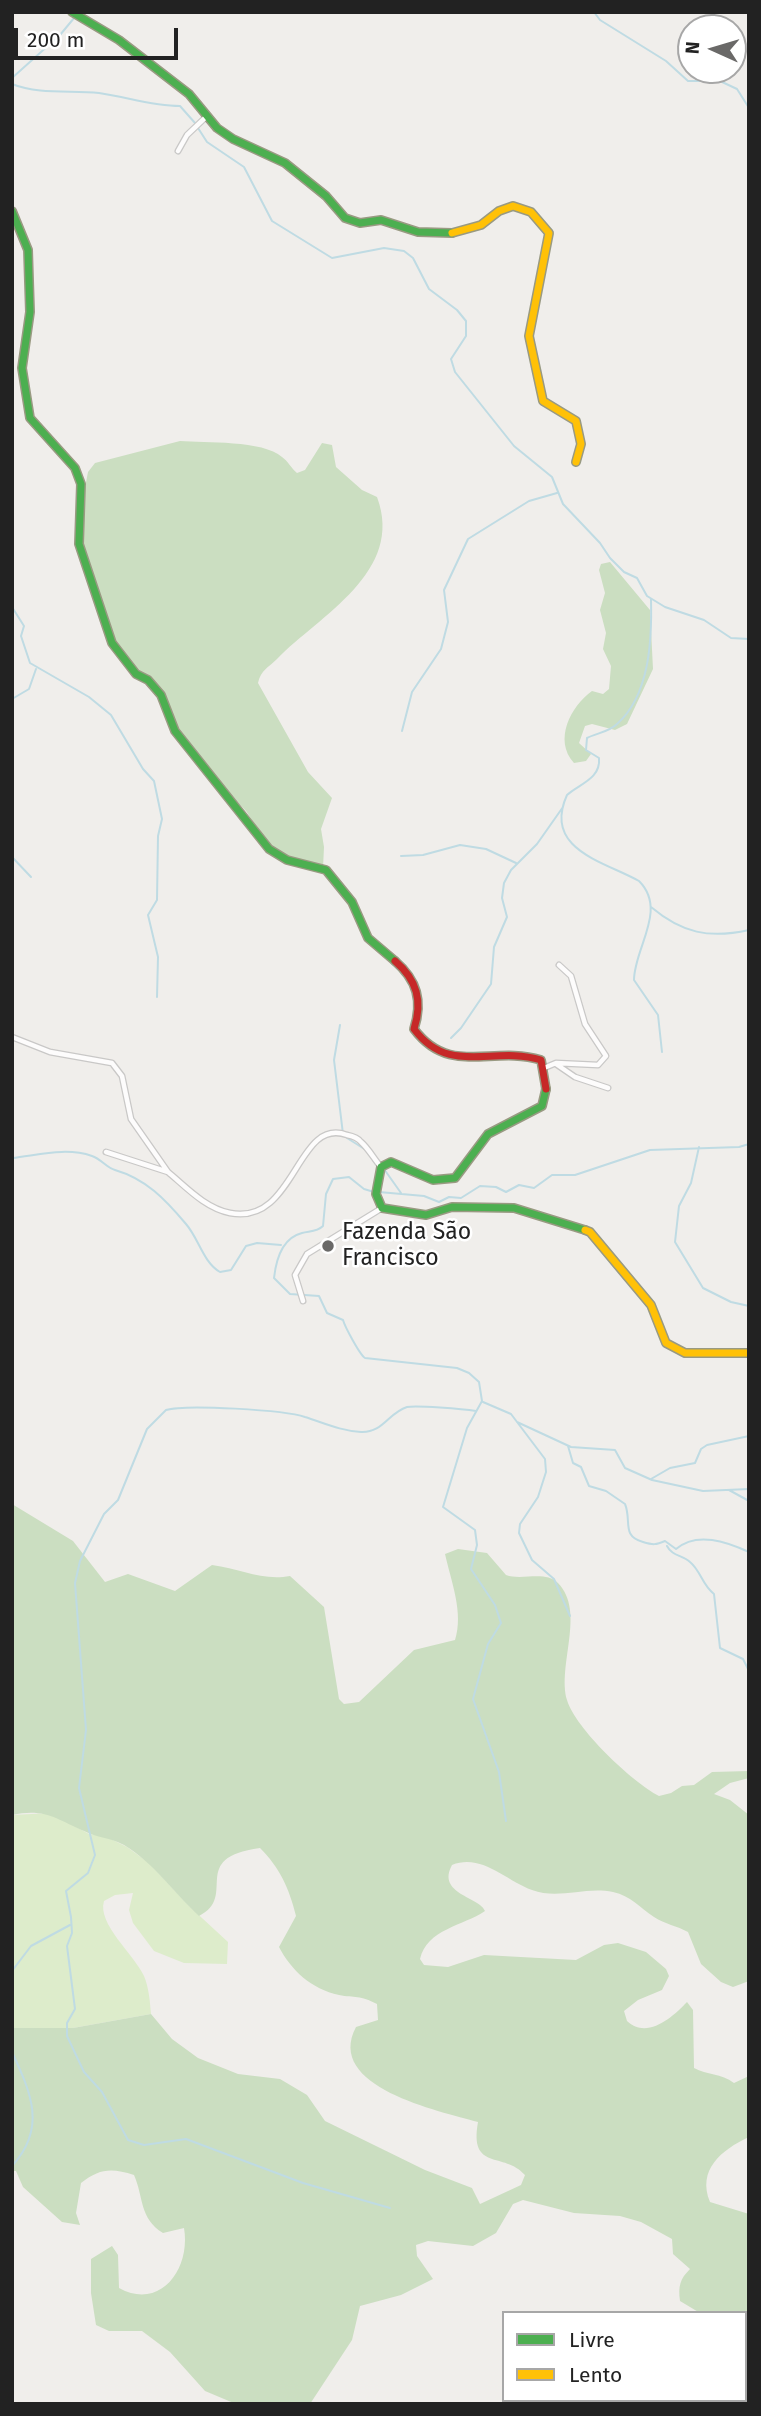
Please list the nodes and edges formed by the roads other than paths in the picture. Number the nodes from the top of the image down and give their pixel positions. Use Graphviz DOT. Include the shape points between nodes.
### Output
graph roads {
  1 [pos="76,14"];
  2 [pos="201,121"];
  3 [pos="178,151"];
  4 [pos="12,211"];
  5 [pos="576,463"];
  6 [pos="559,965"];
  7 [pos="12,1037"];
  8 [pos="556,1063"];
  9 [pos="544,1068"];
  10 [pos="608,1088"];
  11 [pos="106,1152"];
  12 [pos="381,1167"];
  13 [pos="168,1172"];
  14 [pos="382,1208"];
  15 [pos="303,1301"];
  16 [pos="749,1353"];
  1 -- 2 [label="street" via="119,40 189,94"];
  2 -- 3 [label="street"];
  2 -- 5 [label="street" via="285,163 345,218 360,223 381,220 418,232 450,234 481,225 513,206 531,212 549,233 529,336 531,354 543,401 576,421 581,444"];
  4 -- 9 [label="street" via="29,250 30,312 22,368 30,418 75,468 81,484 79,544 112,643 136,674 161,695 175,731 269,849 287,860 326,870 352,902 368,938 402,967 417,987 420,1011 414,1029 422,1045 441,1056 488,1058 526,1053 541,1060"];
  6 -- 8 [label="street" via="571,976 585,1024 606,1056 598,1065"];
  7 -- 13 [label="street" via="50,1052 112,1063 122,1076 131,1119"];
  8 -- 9 [label="street"];
  8 -- 10 [label="street" via="575,1077"];
  9 -- 12 [label="street" via="544,1103 533,1116 487,1135 455,1178 433,1180 391,1162"];
  11 -- 13 [label="street"];
  12 -- 13 [label="street" via="360,1140 334,1132 319,1137 298,1162 293,1179 256,1213 230,1213 205,1203"];
  12 -- 14 [label="street" via="376,1191"];
  14 -- 15 [label="street" via="307,1254 295,1275"];
  14 -- 16 [label="street" via="426,1215 452,1207 514,1208 590,1232 651,1305 666,1343 685,1353"];
}
